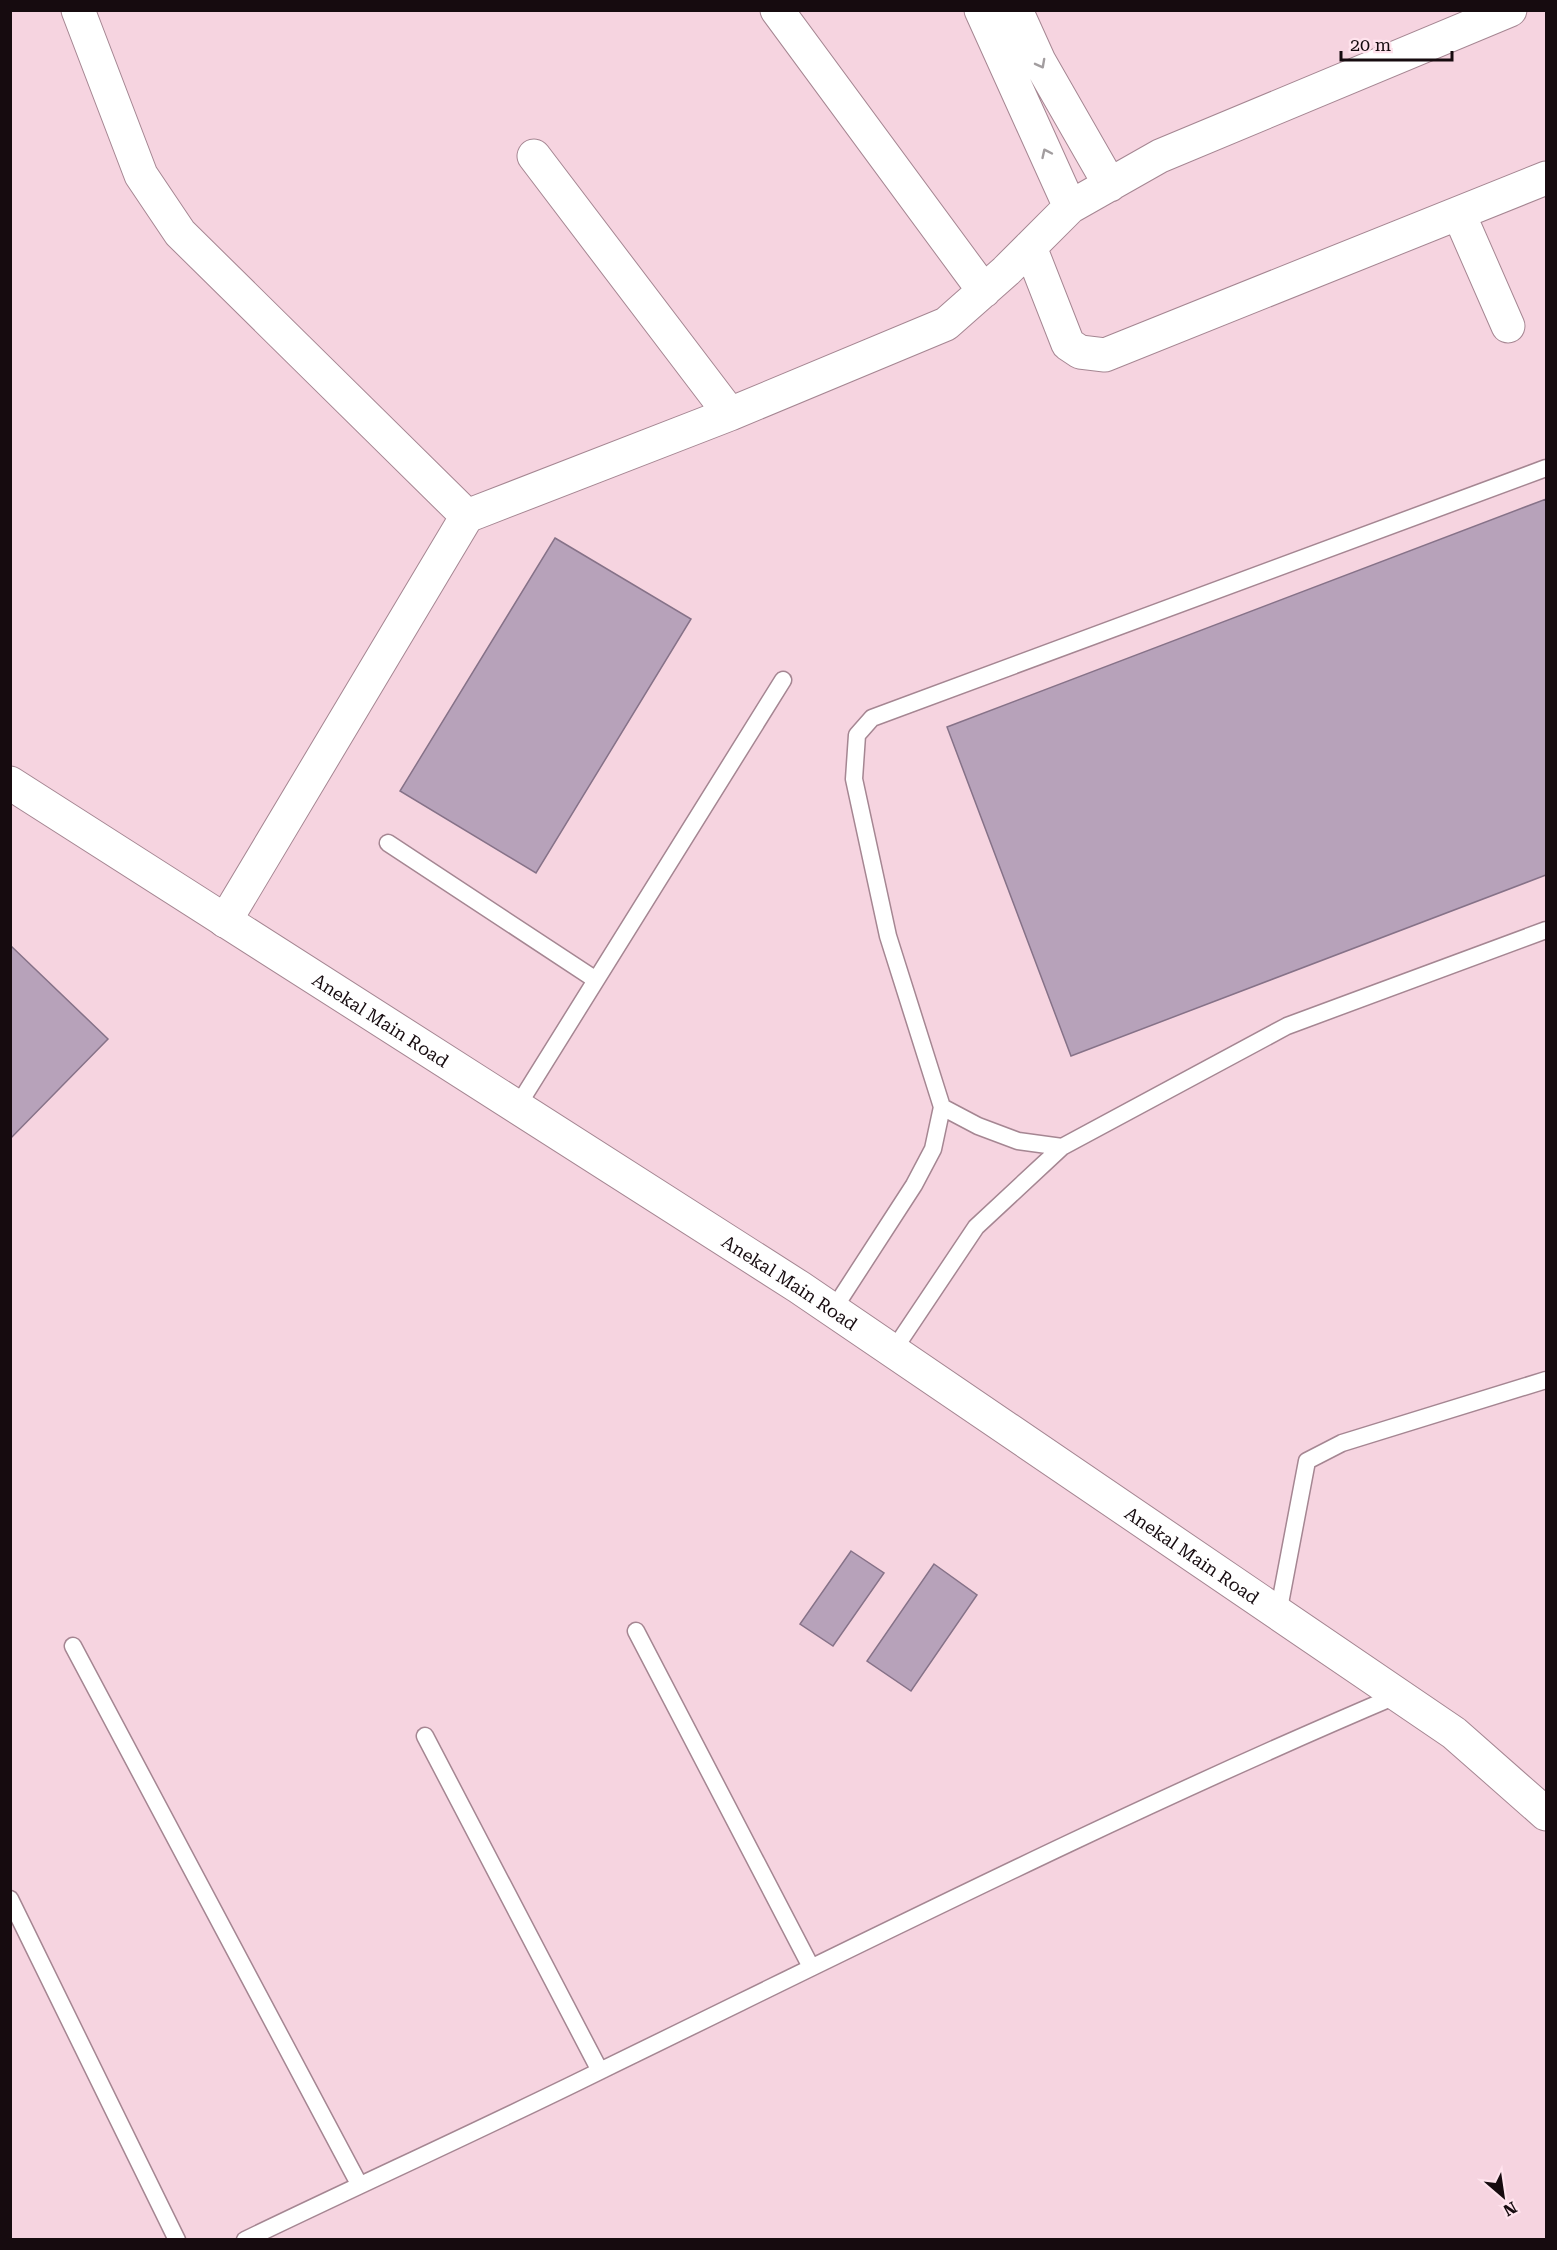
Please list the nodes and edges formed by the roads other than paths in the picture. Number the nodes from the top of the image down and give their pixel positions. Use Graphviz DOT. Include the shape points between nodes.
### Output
graph roads {
  1 [pos="78,10"];
  2 [pos="777,10"];
  3 [pos="981,10"];
  4 [pos="1016,10"];
  5 [pos="1510,10"];
  6 [pos="534,156"];
  7 [pos="1546,178"];
  8 [pos="1110,185"];
  9 [pos="1071,207"];
  10 [pos="1459,214"];
  11 [pos="1030,248"];
  12 [pos="984,291"];
  13 [pos="1508,326"];
  14 [pos="730,414"];
  15 [pos="1546,468"];
  16 [pos="467,516"];
  17 [pos="783,680"];
  18 [pos="10,783"];
  19 [pos="388,843"];
  20 [pos="225,921"];
  21 [pos="1546,930"];
  22 [pos="596,980"];
  23 [pos="517,1107"];
  24 [pos="942,1107"];
  25 [pos="1062,1147"];
  26 [pos="833,1310"];
  27 [pos="893,1351"];
  28 [pos="1546,1380"];
  29 [pos="1278,1614"];
  30 [pos="636,1631"];
  31 [pos="73,1646"];
  32 [pos="1398,1695"];
  33 [pos="425,1736"];
  34 [pos="1546,1814"];
  35 [pos="10,1899"];
  36 [pos="811,1967"];
  37 [pos="600,2071"];
  38 [pos="359,2184"];
  39 [pos="177,2240"];
  40 [pos="245,2240"];
  1 -- 16 [label="street" via="141,174 180,233"];
  2 -- 12 [label="street"];
  9 -- 3 [label="street, one-way"];
  4 -- 8 [label="street, one-way" via="1039,61"];
  5 -- 8 [label="street" via="1160,156"];
  6 -- 14 [label="street"];
  7 -- 10 [label="street"];
  8 -- 9 [label="street"];
  9 -- 11 [label="street"];
  10 -- 11 [label="street" via="1105,355 1080,352 1068,344"];
  10 -- 13 [label="street"];
  11 -- 12 [label="street"];
  12 -- 14 [label="street" via="946,324"];
  14 -- 16 [label="street"];
  15 -- 24 [label="lane" via="872,718 857,735 854,779 888,936"];
  16 -- 20 [label="street"];
  17 -- 22 [label="lane"];
  18 -- 20 [label="street, Anekal Main Road"];
  19 -- 22 [label="lane"];
  20 -- 23 [label="street, Anekal Main Road"];
  21 -- 25 [label="lane" via="1287,1026"];
  22 -- 23 [label="lane"];
  23 -- 26 [label="street, Anekal Main Road"];
  24 -- 25 [label="lane" via="1018,1141"];
  24 -- 26 [label="lane" via="933,1149 914,1185"];
  25 -- 27 [label="lane" via="976,1227"];
  26 -- 27 [label="street, Anekal Main Road"];
  27 -- 29 [label="street, Anekal Main Road"];
  28 -- 29 [label="lane" via="1342,1443 1307,1461"];
  29 -- 32 [label="street, Anekal Main Road"];
  30 -- 36 [label="lane"];
  31 -- 38 [label="lane"];
  32 -- 34 [label="street, Anekal Main Road" via="1454,1733"];
  32 -- 36 [label="lane" via="1261,1753"];
  33 -- 37 [label="lane"];
  35 -- 39 [label="lane"];
  36 -- 37 [label="lane"];
  37 -- 38 [label="lane"];
  38 -- 40 [label="lane"];
}
